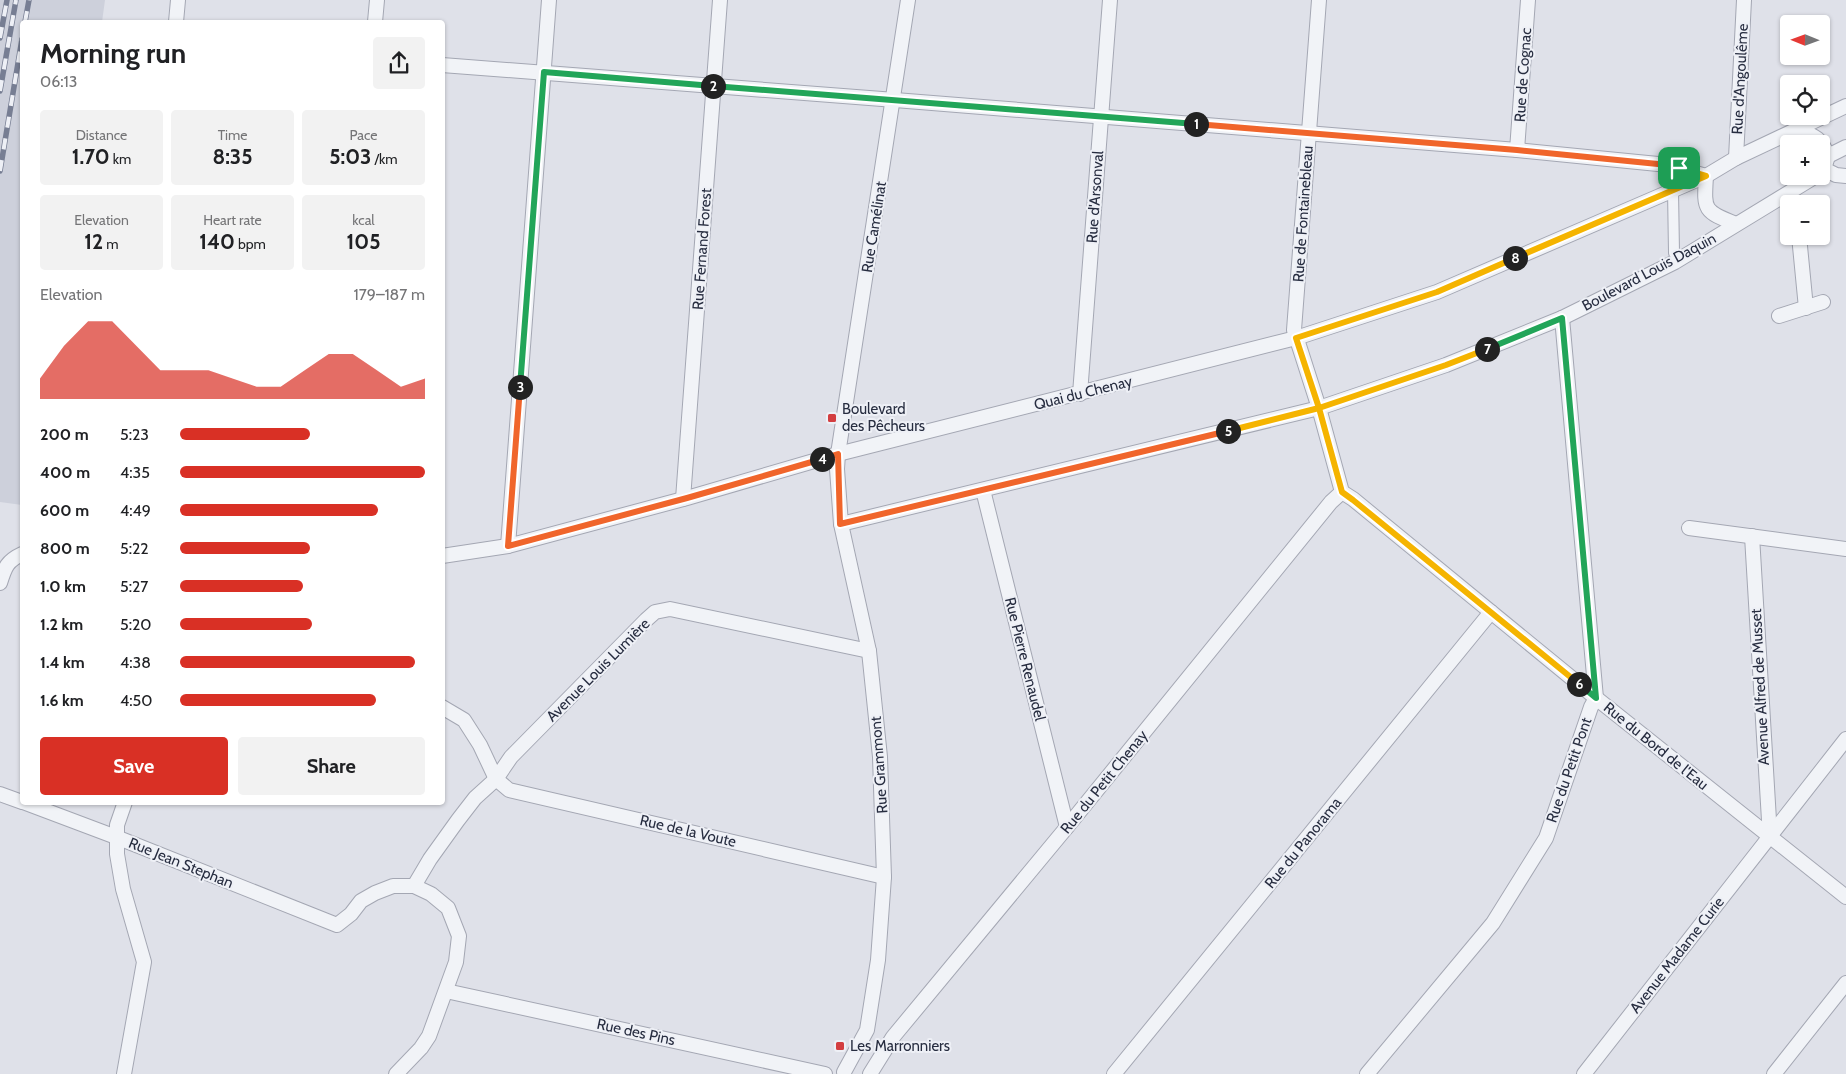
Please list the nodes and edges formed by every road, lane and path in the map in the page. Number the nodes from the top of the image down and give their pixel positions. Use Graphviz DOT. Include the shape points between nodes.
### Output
graph roads {
  1 [pos="178,0"];
  2 [pos="377,0"];
  3 [pos="550,0"];
  4 [pos="720,0"];
  5 [pos="908,0"];
  6 [pos="1110,0"];
  7 [pos="1319,0"];
  8 [pos="1528,0"];
  9 [pos="1744,0"];
  10 [pos="176,20"];
  11 [pos="374,20"];
  12 [pos="445,65"];
  13 [pos="544,72"];
  14 [pos="714,86"];
  15 [pos="894,100"];
  16 [pos="1846,106"];
  17 [pos="1101,117"];
  18 [pos="1798,128"];
  19 [pos="1309,133"];
  20 [pos="1813,135"];
  21 [pos="1846,147"];
  22 [pos="1517,150"];
  23 [pos="1830,155"];
  24 [pos="1736,158"];
  25 [pos="1830,174"];
  26 [pos="1706,176"];
  27 [pos="1846,176"];
  28 [pos="1808,185"];
  29 [pos="1673,190"];
  30 [pos="1798,195"];
  31 [pos="1780,204"];
  32 [pos="1736,224"];
  33 [pos="1800,245"];
  34 [pos="1674,252"];
  35 [pos="1823,302"];
  36 [pos="1806,308"];
  37 [pos="1779,316"];
  38 [pos="1562,318"];
  39 [pos="1296,338"];
  40 [pos="1080,394"];
  41 [pos="1319,408"];
  42 [pos="838,454"];
  43 [pos="983,490"];
  44 [pos="1342,492"];
  45 [pos="684,499"];
  46 [pos="840,524"];
  47 [pos="1689,528"];
  48 [pos="1752,536"];
  49 [pos="508,546"];
  50 [pos="1846,549"];
  51 [pos="445,556"];
  52 [pos="20,558"];
  53 [pos="0,583"];
  54 [pos="1491,612"];
  55 [pos="869,651"];
  56 [pos="1596,698"];
  57 [pos="445,709"];
  58 [pos="1846,739"];
  59 [pos="496,779"];
  60 [pos="0,794"];
  61 [pos="20,801"];
  62 [pos="31,805"];
  63 [pos="124,805"];
  64 [pos="1067,827"];
  65 [pos="116,837"];
  66 [pos="1770,837"];
  67 [pos="884,877"];
  68 [pos="414,886"];
  69 [pos="1846,897"];
  70 [pos="1846,983"];
  71 [pos="446,991"];
  72 [pos="867,1030"];
  73 [pos="893,1037"];
  74 [pos="843,1073"];
  75 [pos="124,1074"];
  76 [pos="396,1074"];
  77 [pos="825,1074"];
  78 [pos="868,1074"];
  79 [pos="1114,1074"];
  80 [pos="1367,1074"];
  81 [pos="1584,1074"];
  82 [pos="1774,1074"];
  1 -- 10 [label="street"];
  2 -- 11 [label="street"];
  3 -- 13 [label="street"];
  4 -- 14 [label="street, Rue Fernand Forest"];
  5 -- 15 [label="street, Rue Camélinat"];
  6 -- 17 [label="street, Rue d'Arsonval"];
  7 -- 19 [label="street, Rue de Fontainebleau"];
  8 -- 22 [label="street, Rue de Cognac"];
  9 -- 24 [label="street, Rue d'Angoulême"];
  12 -- 13 [label="street"];
  13 -- 14 [label="street"];
  13 -- 49 [label="street"];
  14 -- 15 [label="street"];
  14 -- 45 [label="street, Rue Fernand Forest"];
  15 -- 17 [label="street"];
  15 -- 42 [label="street, Rue Camélinat"];
  16 -- 18 [label="street"];
  17 -- 19 [label="street"];
  17 -- 40 [label="street, Rue d'Arsonval"];
  18 -- 20 [label="street"];
  18 -- 24 [label="street, Quai du Chenay"];
  19 -- 22 [label="street"];
  19 -- 39 [label="street, Rue de Fontainebleau" via="1294,330"];
  21 -- 23 [label="street"];
  22 -- 26 [label="street" via="1668,165"];
  24 -- 26 [label="street, Quai du Chenay"];
  25 -- 27 [label="street"];
  26 -- 29 [label="street, Quai du Chenay"];
  26 -- 32 [label="street" via="1707,208 1714,215"];
  28 -- 30 [label="street, Boulevard Louis Daquin"];
  29 -- 34 [label="street"];
  29 -- 39 [label="street, Quai du Chenay" via="1437,292"];
  31 -- 32 [label="street, Boulevard Louis Daquin"];
  32 -- 38 [label="street, Boulevard Louis Daquin" via="1675,262"];
  33 -- 36 [label="street"];
  35 -- 36 [label="street"];
  36 -- 37 [label="street"];
  38 -- 41 [label="street, Boulevard Louis Daquin" via="1446,365"];
  38 -- 56 [label="street, Rue du Petit Pont"];
  39 -- 40 [label="street, Quai du Chenay"];
  39 -- 41 [label="street"];
  40 -- 42 [label="street, Quai du Chenay"];
  41 -- 43 [label="street, Boulevard Louis Daquin"];
  41 -- 44 [label="street"];
  42 -- 45 [label="street, Quai du Chenay"];
  42 -- 46 [label="street, Rue Grammont"];
  43 -- 46 [label="street, Boulevard Louis Daquin"];
  43 -- 64 [label="street, Rue Pierre Renaudel"];
  44 -- 54 [label="street, Rue du Bord de l'Eau"];
  44 -- 64 [label="street, Rue du Petit Chenay"];
  45 -- 49 [label="street, Quai du Chenay"];
  46 -- 55 [label="street, Rue Grammont"];
  47 -- 48 [label="street"];
  48 -- 50 [label="street"];
  48 -- 66 [label="street, Avenue Alfred de Musset"];
  49 -- 51 [label="street, Quai du Chenay"];
  52 -- 53 [label="street" via="5,567"];
  54 -- 56 [label="street, Rue du Bord de l'Eau"];
  54 -- 79 [label="street, Rue du Panorama"];
  55 -- 59 [label="street, Avenue Louis Lumière" via="670,610 655,612 511,757"];
  55 -- 67 [label="street, Rue Grammont" via="880,757"];
  56 -- 66 [label="street, Rue du Bord de l'Eau"];
  56 -- 80 [label="street, Rue du Petit Pont" via="1546,838 1493,923"];
  57 -- 59 [label="street" via="464,720"];
  58 -- 66 [label="street, Avenue Madame Curie"];
  59 -- 67 [label="street, Rue de la Voute" via="509,790"];
  59 -- 68 [label="street, Avenue Louis Lumière" via="458,820"];
  60 -- 61 [label="street, Rue Jean Stephan"];
  62 -- 65 [label="street, Rue Jean Stephan"];
  63 -- 65 [label="street"];
  64 -- 73 [label="street, Rue du Petit Chenay"];
  65 -- 68 [label="street, Rue Jean Stephan" via="338,925 361,901 375,893 393,886"];
  65 -- 75 [label="street" via="123,889 144,962"];
  66 -- 69 [label="street, Rue du Bord de l'Eau"];
  66 -- 81 [label="street, Avenue Madame Curie"];
  67 -- 72 [label="street, Rue Grammont" via="878,960"];
  68 -- 71 [label="street" via="431,894 448,908 459,936 456,962"];
  70 -- 82 [label="street"];
  71 -- 76 [label="street" via="429,1036"];
  71 -- 77 [label="street, Rue des Pins"];
  72 -- 73 [label="street" via="875,1036"];
  72 -- 74 [label="street, Rue Grammont"];
  73 -- 78 [label="street, Rue du Petit Chenay"];
  74 -- 78 [label="street" via="858,1068"];
}
